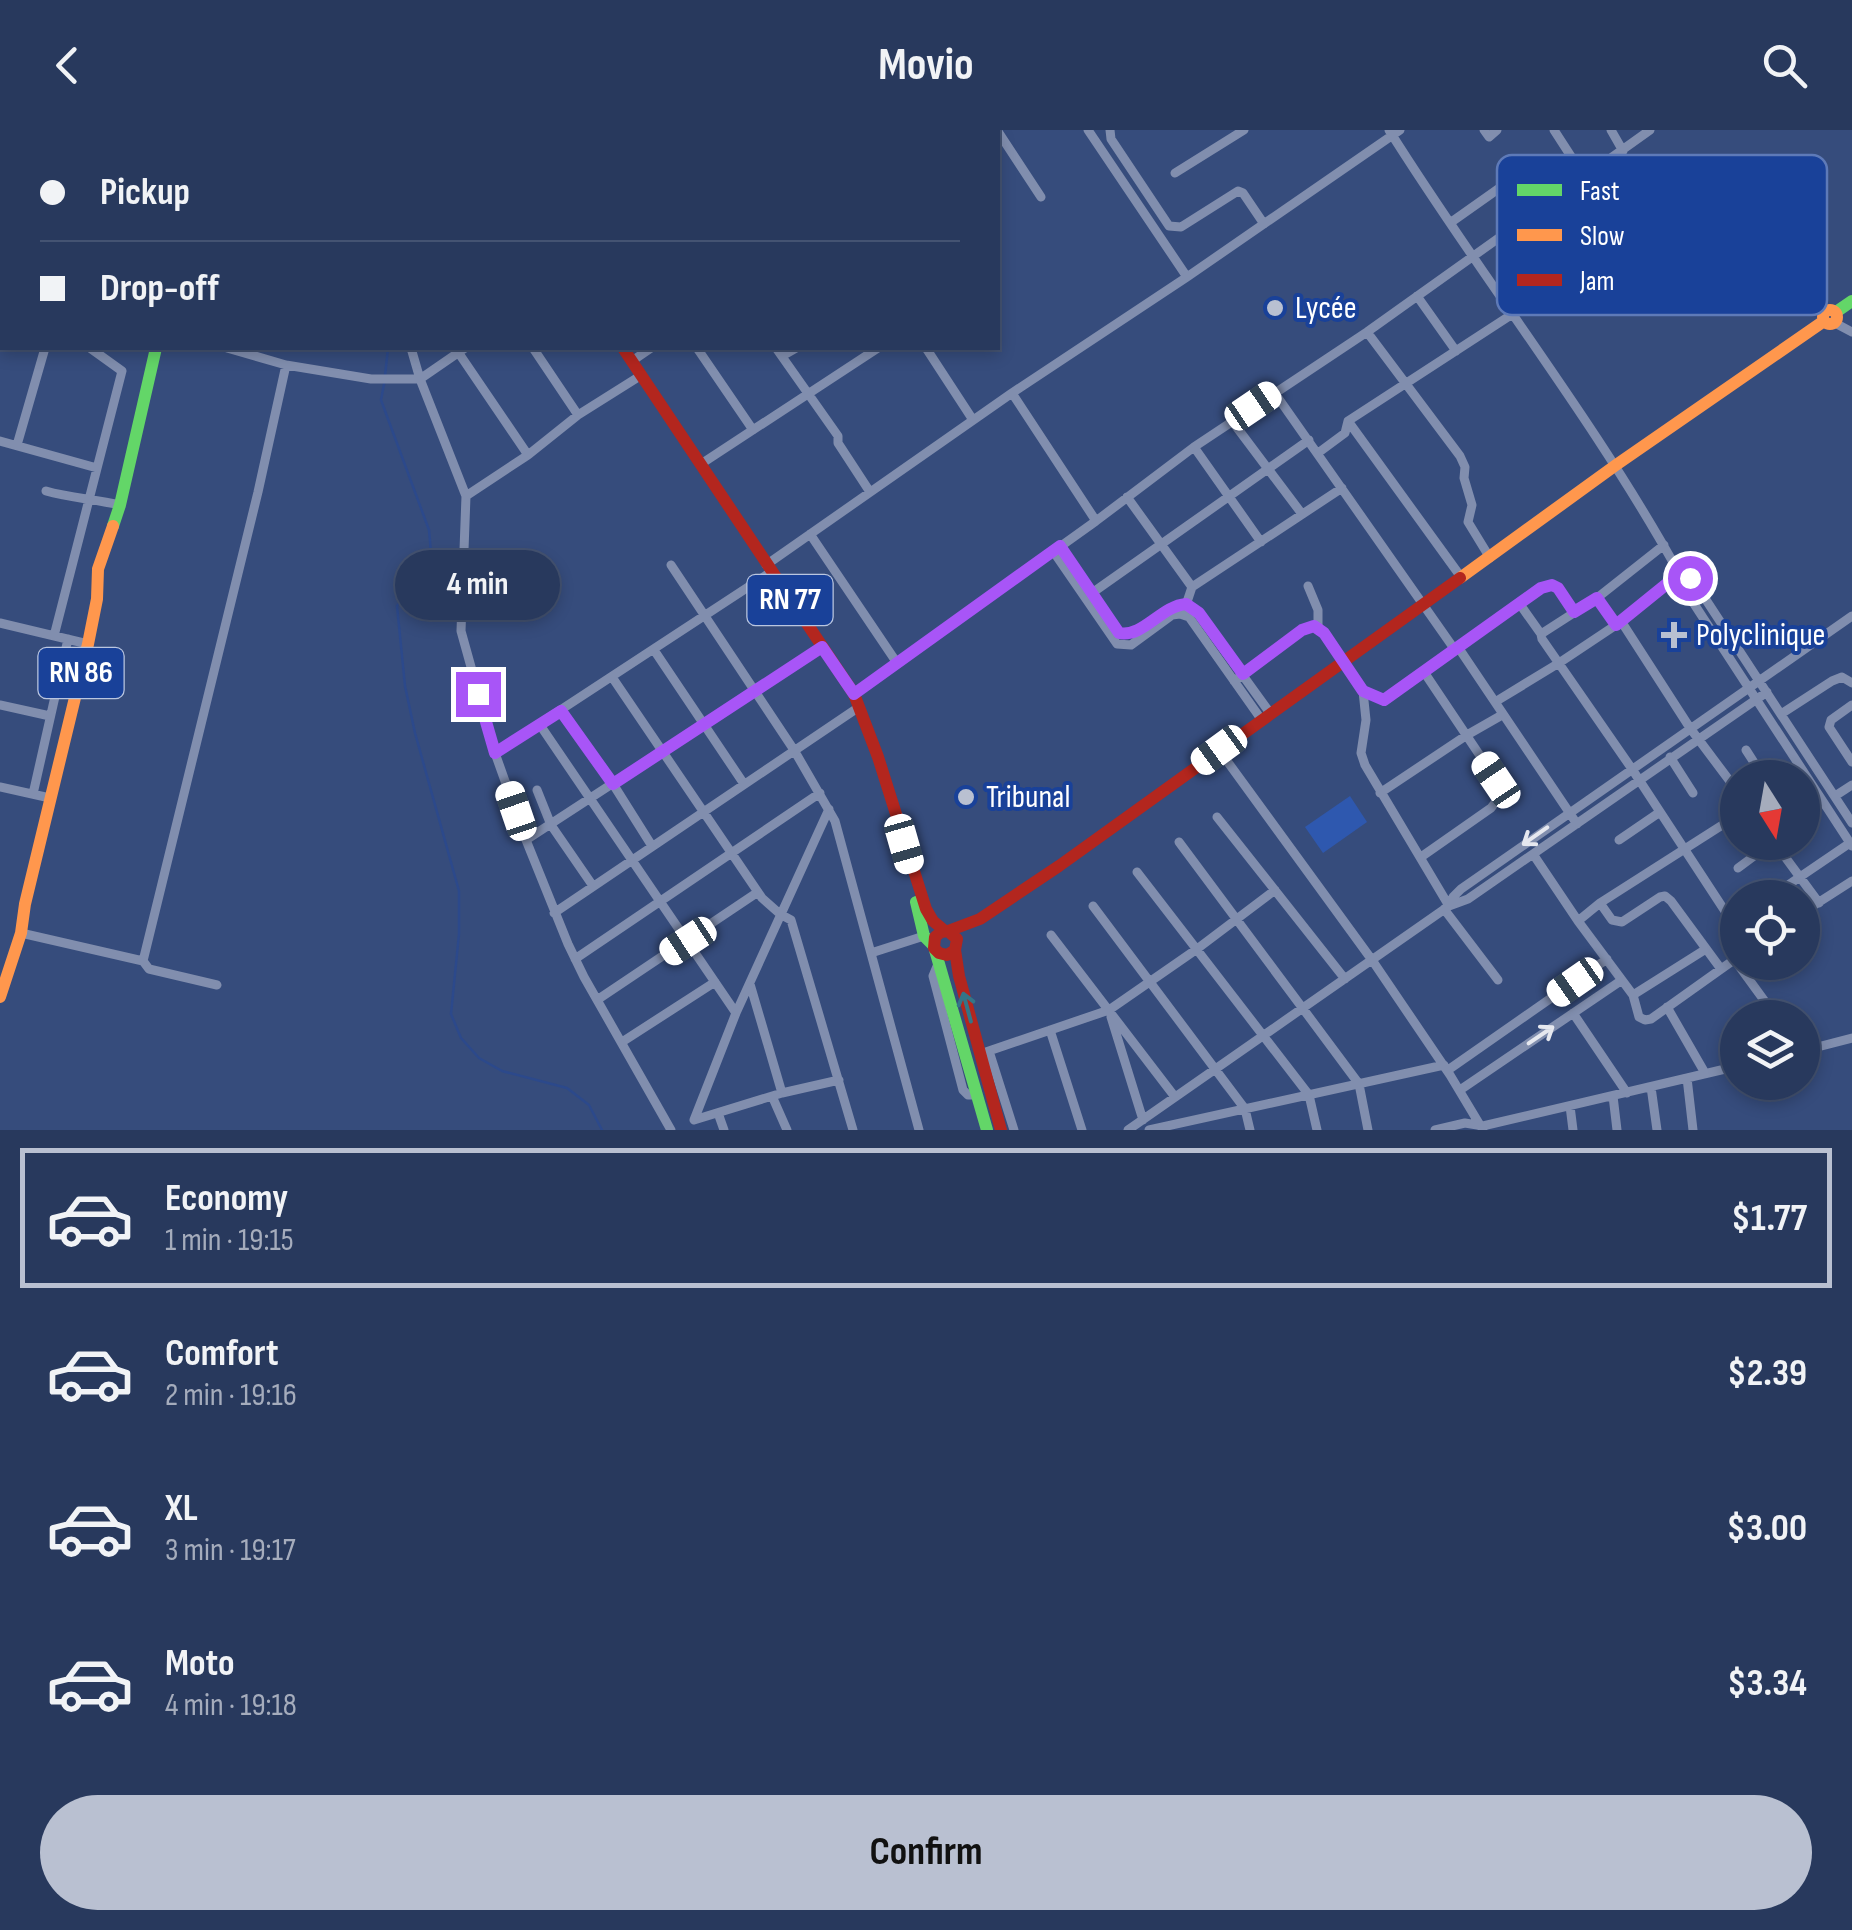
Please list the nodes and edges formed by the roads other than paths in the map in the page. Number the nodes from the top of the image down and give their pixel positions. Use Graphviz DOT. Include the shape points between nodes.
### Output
graph roads {
  1 [pos="1088,130"];
  2 [pos="1110,130"];
  3 [pos="1244,130"];
  4 [pos="1484,130"];
  5 [pos="1497,130"];
  6 [pos="1554,130"];
  7 [pos="1612,130"];
  8 [pos="1650,130"];
  9 [pos="1394,132"];
  10 [pos="1000,135"];
  11 [pos="1623,151"];
  12 [pos="1568,155"];
  13 [pos="1617,155"];
  14 [pos="1176,173"];
  15 [pos="1497,190"];
  16 [pos="1041,198"];
  17 [pos="1450,223"];
  18 [pos="1264,224"];
  19 [pos="1497,240"];
  20 [pos="1472,257"];
  21 [pos="1187,276"];
  22 [pos="1497,294"];
  23 [pos="1418,296"];
  24 [pos="1852,302"];
  25 [pos="1511,315"];
  26 [pos="1826,315"];
  27 [pos="1830,317"];
  28 [pos="1367,332"];
  29 [pos="1852,332"];
  30 [pos="44,350"];
  31 [pos="93,350"];
  32 [pos="156,350"];
  33 [pos="235,350"];
  34 [pos="412,350"];
  35 [pos="462,350"];
  36 [pos="534,350"];
  37 [pos="624,350"];
  38 [pos="648,350"];
  39 [pos="698,350"];
  40 [pos="875,350"];
  41 [pos="927,350"];
  42 [pos="1456,351"];
  43 [pos="779,352"];
  44 [pos="632,361"];
  45 [pos="286,365"];
  46 [pos="640,376"];
  47 [pos="420,379"];
  48 [pos="1405,384"];
  49 [pos="1274,392"];
  50 [pos="1012,393"];
  51 [pos="808,394"];
  52 [pos="578,415"];
  53 [pos="973,420"];
  54 [pos="1232,421"];
  55 [pos="1348,422"];
  56 [pos="754,430"];
  57 [pos="0,440"];
  58 [pos="1309,440"];
  59 [pos="17,445"];
  60 [pos="1194,447"];
  61 [pos="1318,453"];
  62 [pos="528,455"];
  63 [pos="700,465"];
  64 [pos="1616,465"];
  65 [pos="97,468"];
  66 [pos="1268,469"];
  67 [pos="1342,488"];
  68 [pos="46,491"];
  69 [pos="870,492"];
  70 [pos="466,496"];
  71 [pos="1229,496"];
  72 [pos="1128,497"];
  73 [pos="89,498"];
  74 [pos="120,505"];
  75 [pos="1302,514"];
  76 [pos="1096,521"];
  77 [pos="810,534"];
  78 [pos="1261,542"];
  79 [pos="1160,544"];
  80 [pos="1664,546"];
  81 [pos="1057,549"];
  82 [pos="1490,558"];
  83 [pos="672,565"];
  84 [pos="769,568"];
  85 [pos="1679,574"];
  86 [pos="1461,577"];
  87 [pos="1308,586"];
  88 [pos="1192,587"];
  89 [pos="1092,593"];
  90 [pos="1597,598"];
  91 [pos="1423,603"];
  92 [pos="1519,603"];
  93 [pos="1184,609"];
  94 [pos="1574,612"];
  95 [pos="705,616"];
  96 [pos="1852,616"];
  97 [pos="0,623"];
  98 [pos="1618,623"];
  99 [pos="1318,628"];
  100 [pos="1541,634"];
  101 [pos="54,636"];
  102 [pos="68,640"];
  103 [pos="88,644"];
  104 [pos="822,647"];
  105 [pos="1457,648"];
  106 [pos="654,650"];
  107 [pos="1342,660"];
  108 [pos="897,663"];
  109 [pos="1559,663"];
  110 [pos="1424,672"];
  111 [pos="612,677"];
  112 [pos="1238,677"];
  113 [pos="1760,681"];
  114 [pos="1852,683"];
  115 [pos="1749,688"];
  116 [pos="755,691"];
  117 [pos="1363,691"];
  118 [pos="1766,692"];
  119 [pos="857,700"];
  120 [pos="1384,700"];
  121 [pos="1756,700"];
  122 [pos="1495,702"];
  123 [pos="0,705"];
  124 [pos="1852,705"];
  125 [pos="561,711"];
  126 [pos="1781,714"];
  127 [pos="1502,715"];
  128 [pos="50,716"];
  129 [pos="1266,716"];
  130 [pos="1366,720"];
  131 [pos="540,725"];
  132 [pos="703,725"];
  133 [pos="1690,728"];
  134 [pos="1466,736"];
  135 [pos="1698,738"];
  136 [pos="794,750"];
  137 [pos="1219,750"];
  138 [pos="1746,750"];
  139 [pos="662,752"];
  140 [pos="495,753"];
  141 [pos="1670,757"];
  142 [pos="1752,760"];
  143 [pos="1790,760"];
  144 [pos="1852,762"];
  145 [pos="1720,768"];
  146 [pos="1632,770"];
  147 [pos="1638,780"];
  148 [pos="613,784"];
  149 [pos="744,784"];
  150 [pos="1852,784"];
  151 [pos="0,787"];
  152 [pos="537,790"];
  153 [pos="1380,792"];
  154 [pos="820,793"];
  155 [pos="1693,793"];
  156 [pos="33,794"];
  157 [pos="1834,796"];
  158 [pos="50,798"];
  159 [pos="590,799"];
  160 [pos="1820,803"];
  161 [pos="829,810"];
  162 [pos="703,812"];
  163 [pos="1569,812"];
  164 [pos="1660,812"];
  165 [pos="1217,817"];
  166 [pos="1852,823"];
  167 [pos="551,824"];
  168 [pos="1577,824"];
  169 [pos="1720,826"];
  170 [pos="526,840"];
  171 [pos="1620,840"];
  172 [pos="1179,842"];
  173 [pos="1851,844"];
  174 [pos="652,846"];
  175 [pos="1684,849"];
  176 [pos="731,853"];
  177 [pos="1533,854"];
  178 [pos="1421,857"];
  179 [pos="632,860"];
  180 [pos="1749,860"];
  181 [pos="1787,860"];
  182 [pos="1738,868"];
  183 [pos="1138,872"];
  184 [pos="912,874"];
  185 [pos="1800,878"];
  186 [pos="1797,880"];
  187 [pos="1852,880"];
  188 [pos="593,886"];
  189 [pos="1275,890"];
  190 [pos="758,892"];
  191 [pos="1720,901"];
  192 [pos="661,902"];
  193 [pos="1820,902"];
  194 [pos="1600,903"];
  195 [pos="1093,906"];
  196 [pos="1448,906"];
  197 [pos="554,913"];
  198 [pos="780,914"];
  199 [pos="980,919"];
  200 [pos="1237,920"];
  201 [pos="1578,921"];
  202 [pos="946,931"];
  203 [pos="21,933"];
  204 [pos="1051,934"];
  205 [pos="688,941"];
  206 [pos="956,948"];
  207 [pos="933,949"];
  208 [pos="1197,949"];
  209 [pos="1706,949"];
  210 [pos="871,953"];
  211 [pos="576,959"];
  212 [pos="1607,959"];
  213 [pos="1372,960"];
  214 [pos="143,961"];
  215 [pos="1720,968"];
  216 [pos="1720,970"];
  217 [pos="1345,979"];
  218 [pos="1498,980"];
  219 [pos="1622,980"];
  220 [pos="715,982"];
  221 [pos="1150,982"];
  222 [pos="217,984"];
  223 [pos="750,984"];
  224 [pos="1633,994"];
  225 [pos="0,997"];
  226 [pos="597,1000"];
  227 [pos="1667,1007"];
  228 [pos="1303,1008"];
  229 [pos="1108,1010"];
  230 [pos="736,1013"];
  231 [pos="1573,1013"];
  232 [pos="1050,1030"];
  233 [pos="1264,1035"];
  234 [pos="1852,1038"];
  235 [pos="622,1042"];
  236 [pos="1820,1046"];
  237 [pos="985,1052"];
  238 [pos="1446,1068"];
  239 [pos="1216,1069"];
  240 [pos="1720,1070"];
  241 [pos="1706,1073"];
  242 [pos="1686,1078"];
  243 [pos="838,1080"];
  244 [pos="1360,1084"];
  245 [pos="1651,1087"];
  246 [pos="1460,1090"];
  247 [pos="1627,1093"];
  248 [pos="777,1094"];
  249 [pos="1310,1095"];
  250 [pos="1614,1096"];
  251 [pos="1175,1097"];
  252 [pos="1570,1106"];
  253 [pos="1246,1109"];
  254 [pos="718,1113"];
  255 [pos="1527,1116"];
  256 [pos="1142,1120"];
  257 [pos="1483,1128"];
  258 [pos="672,1130"];
  259 [pos="724,1130"];
  260 [pos="788,1130"];
  261 [pos="852,1130"];
  262 [pos="918,1130"];
  263 [pos="986,1130"];
  264 [pos="1001,1130"];
  265 [pos="1014,1130"];
  266 [pos="1082,1130"];
  267 [pos="1128,1130"];
  268 [pos="1149,1130"];
  269 [pos="1250,1130"];
  270 [pos="1318,1130"];
  271 [pos="1368,1130"];
  272 [pos="1436,1130"];
  273 [pos="1528,1130"];
  274 [pos="1573,1130"];
  275 [pos="1617,1130"];
  276 [pos="1656,1130"];
  277 [pos="1693,1130"];
  1 -- 21 [label="street"];
  2 -- 18 [label="street" via="1169,226 1181,227 1238,191"];
  3 -- 14 [label="street"];
  4 -- 5 [label="street" via="1488,136"];
  6 -- 12 [label="street"];
  7 -- 11 [label="street"];
  8 -- 11 [label="street"];
  9 -- 17 [label="street"];
  9 -- 18 [label="street"];
  10 -- 16 [label="street"];
  11 -- 13 [label="street"];
  15 -- 17 [label="street"];
  17 -- 20 [label="street"];
  18 -- 21 [label="street"];
  19 -- 20 [label="street"];
  20 -- 22 [label="street"];
  20 -- 23 [label="street"];
  21 -- 50 [label="street"];
  23 -- 28 [label="street"];
  23 -- 42 [label="street"];
  24 -- 27 [label="main road"];
  25 -- 42 [label="street"];
  25 -- 64 [label="street"];
  26 -- 27 [label="street"];
  27 -- 29 [label="street"];
  27 -- 64 [label="main road"];
  28 -- 48 [label="street"];
  28 -- 49 [label="street"];
  30 -- 59 [label="street"];
  31 -- 65 [label="street" via="122,371"];
  32 -- 74 [label="main road, RN 86"];
  33 -- 45 [label="street"];
  34 -- 47 [label="street"];
  35 -- 47 [label="street"];
  35 -- 62 [label="street"];
  36 -- 52 [label="street"];
  37 -- 44 [label="main road, RN 77"];
  38 -- 44 [label="street"];
  39 -- 56 [label="street"];
  40 -- 51 [label="street"];
  41 -- 53 [label="street"];
  42 -- 48 [label="street"];
  43 -- 51 [label="street"];
  44 -- 46 [label="main road, RN 77"];
  45 -- 47 [label="street"];
  45 -- 214 [label="street"];
  46 -- 52 [label="street"];
  46 -- 63 [label="main road, RN 77"];
  47 -- 70 [label="street"];
  48 -- 55 [label="street"];
  48 -- 82 [label="street" via="1466,467 1468,522"];
  49 -- 54 [label="street"];
  49 -- 58 [label="street"];
  50 -- 53 [label="street"];
  50 -- 76 [label="street"];
  51 -- 56 [label="street"];
  51 -- 69 [label="street"];
  52 -- 62 [label="street"];
  53 -- 69 [label="street"];
  54 -- 60 [label="street"];
  54 -- 66 [label="street"];
  55 -- 61 [label="street" via="1345,433"];
  55 -- 86 [label="street"];
  56 -- 63 [label="street"];
  57 -- 59 [label="street"];
  58 -- 61 [label="street"];
  58 -- 66 [label="street"];
  59 -- 65 [label="street"];
  60 -- 71 [label="street"];
  60 -- 72 [label="street"];
  61 -- 67 [label="street"];
  62 -- 70 [label="street"];
  63 -- 84 [label="main road, RN 77"];
  64 -- 80 [label="street"];
  64 -- 82 [label="main road"];
  65 -- 73 [label="street"];
  66 -- 71 [label="street"];
  66 -- 75 [label="street"];
  67 -- 75 [label="street"];
  67 -- 91 [label="street"];
  68 -- 73 [label="street"];
  69 -- 77 [label="street"];
  70 -- 140 [label="street" via="461,631"];
  71 -- 78 [label="street"];
  71 -- 79 [label="street"];
  72 -- 76 [label="street"];
  72 -- 79 [label="street"];
  73 -- 74 [label="street"];
  73 -- 101 [label="street"];
  74 -- 103 [label="main road, RN 86" via="98,569"];
  75 -- 78 [label="street"];
  76 -- 81 [label="street"];
  77 -- 84 [label="street"];
  77 -- 108 [label="street"];
  78 -- 88 [label="street"];
  79 -- 88 [label="street"];
  79 -- 89 [label="street"];
  80 -- 85 [label="street"];
  80 -- 90 [label="street"];
  81 -- 89 [label="street"];
  81 -- 93 [label="street" via="1117,644 1131,645"];
  81 -- 108 [label="street"];
  82 -- 86 [label="main road"];
  83 -- 95 [label="street"];
  84 -- 95 [label="street"];
  84 -- 104 [label="main road, RN 77"];
  85 -- 98 [label="street"];
  85 -- 113 [label="street" via="1693,580"];
  85 -- 115 [label="street"];
  86 -- 91 [label="main road"];
  87 -- 99 [label="street"];
  88 -- 93 [label="street"];
  89 -- 93 [label="street" via="1124,634 1173,606"];
  90 -- 94 [label="street"];
  90 -- 98 [label="street"];
  91 -- 105 [label="street"];
  91 -- 107 [label="main road"];
  92 -- 94 [label="street" via="1552,585"];
  92 -- 100 [label="street"];
  92 -- 105 [label="street"];
  93 -- 112 [label="street" via="1199,613"];
  94 -- 100 [label="street"];
  95 -- 106 [label="street"];
  95 -- 116 [label="street"];
  96 -- 113 [label="street"];
  97 -- 101 [label="street"];
  98 -- 109 [label="street"];
  98 -- 133 [label="street"];
  99 -- 107 [label="street"];
  99 -- 112 [label="street" via="1306,628"];
  100 -- 109 [label="street"];
  101 -- 102 [label="street"];
  102 -- 103 [label="street"];
  102 -- 128 [label="street"];
  103 -- 158 [label="main road, RN 86"];
  104 -- 116 [label="street"];
  104 -- 119 [label="main road, RN 77"];
  105 -- 110 [label="street"];
  105 -- 122 [label="street"];
  106 -- 111 [label="street"];
  106 -- 132 [label="street"];
  107 -- 117 [label="street"];
  107 -- 129 [label="main road"];
  108 -- 119 [label="street"];
  109 -- 122 [label="street"];
  109 -- 146 [label="street"];
  110 -- 120 [label="street"];
  110 -- 134 [label="street"];
  111 -- 125 [label="street"];
  111 -- 139 [label="street"];
  112 -- 129 [label="street"];
  113 -- 115 [label="street"];
  113 -- 118 [label="street"];
  114 -- 126 [label="street" via="1832,681"];
  115 -- 121 [label="street"];
  115 -- 133 [label="street"];
  116 -- 132 [label="street"];
  116 -- 136 [label="street"];
  117 -- 120 [label="street"];
  117 -- 130 [label="street"];
  118 -- 121 [label="street"];
  118 -- 126 [label="street"];
  119 -- 136 [label="street"];
  119 -- 184 [label="main road, RN 77"];
  120 -- 130 [label="street"];
  121 -- 135 [label="street"];
  121 -- 143 [label="street"];
  122 -- 127 [label="street"];
  123 -- 128 [label="street"];
  124 -- 144 [label="street" via="1829,726"];
  125 -- 131 [label="street"];
  125 -- 148 [label="street"];
  126 -- 157 [label="street"];
  127 -- 134 [label="street"];
  127 -- 163 [label="street"];
  128 -- 156 [label="street"];
  129 -- 137 [label="main road"];
  130 -- 153 [label="street" via="1361,753"];
  131 -- 140 [label="street"];
  131 -- 159 [label="street"];
  132 -- 139 [label="street"];
  132 -- 149 [label="street"];
  133 -- 135 [label="street"];
  133 -- 146 [label="street"];
  134 -- 153 [label="street"];
  134 -- 178 [label="street" via="1499,784 1499,800"];
  135 -- 141 [label="street"];
  135 -- 145 [label="street"];
  136 -- 149 [label="street"];
  136 -- 154 [label="street"];
  137 -- 199 [label="main road"];
  137 -- 213 [label="street"];
  138 -- 142 [label="street"];
  139 -- 148 [label="street"];
  139 -- 162 [label="street"];
  140 -- 170 [label="street"];
  141 -- 147 [label="street"];
  141 -- 155 [label="street"];
  146 -- 147 [label="street"];
  146 -- 163 [label="street"];
  147 -- 164 [label="street"];
  147 -- 168 [label="street"];
  148 -- 159 [label="street"];
  148 -- 174 [label="street"];
  149 -- 162 [label="street"];
  150 -- 157 [label="street"];
  151 -- 156 [label="street"];
  152 -- 167 [label="street"];
  153 -- 178 [label="street"];
  154 -- 161 [label="street"];
  154 -- 176 [label="street"];
  156 -- 158 [label="street"];
  157 -- 166 [label="street"];
  158 -- 203 [label="main road, RN 86"];
  159 -- 167 [label="street"];
  159 -- 179 [label="street"];
  160 -- 173 [label="street"];
  161 -- 198 [label="street"];
  161 -- 210 [label="street"];
  162 -- 174 [label="street"];
  162 -- 176 [label="street"];
  163 -- 168 [label="street"];
  163 -- 196 [label="street, one-way" via="1461,889"];
  164 -- 171 [label="street"];
  164 -- 175 [label="street"];
  165 -- 189 [label="street"];
  167 -- 170 [label="street"];
  167 -- 188 [label="street"];
  168 -- 177 [label="street"];
  169 -- 175 [label="street"];
  170 -- 197 [label="street"];
  172 -- 200 [label="street"];
  173 -- 185 [label="street"];
  174 -- 179 [label="street"];
  175 -- 191 [label="street"];
  175 -- 194 [label="street"];
  176 -- 190 [label="street"];
  176 -- 192 [label="street"];
  177 -- 196 [label="street"];
  177 -- 201 [label="street"];
  178 -- 196 [label="street"];
  179 -- 188 [label="street"];
  179 -- 192 [label="street"];
  180 -- 182 [label="street"];
  181 -- 185 [label="street"];
  183 -- 208 [label="street"];
  184 -- 202 [label="main road, RN 77" via="928,914"];
  184 -- 207 [label="main road, RN 77"];
  185 -- 186 [label="street"];
  187 -- 193 [label="street"];
  188 -- 197 [label="street"];
  189 -- 200 [label="street"];
  189 -- 217 [label="street"];
  190 -- 198 [label="street"];
  190 -- 205 [label="street"];
  192 -- 205 [label="street"];
  192 -- 211 [label="street"];
  194 -- 201 [label="street"];
  194 -- 209 [label="street" via="1612,920 1622,922 1665,896"];
  195 -- 221 [label="street"];
  196 -- 213 [label="street"];
  196 -- 218 [label="street"];
  197 -- 211 [label="street"];
  198 -- 223 [label="street"];
  198 -- 243 [label="street" via="791,920"];
  199 -- 202 [label="main road"];
  199 -- 206 [label="main road"];
  200 -- 208 [label="street"];
  200 -- 228 [label="street"];
  201 -- 212 [label="street"];
  202 -- 206 [label="main road" via="955,936"];
  202 -- 207 [label="main road" via="935,936"];
  203 -- 214 [label="street"];
  203 -- 225 [label="main road, RN 86"];
  204 -- 229 [label="street"];
  205 -- 220 [label="street"];
  205 -- 226 [label="street"];
  206 -- 207 [label="main road" via="944,955"];
  237 -- 206 [label="main road, one-way"];
  207 -- 210 [label="street"];
  207 -- 263 [label="main road, RN 77"];
  208 -- 221 [label="street"];
  208 -- 233 [label="street"];
  209 -- 215 [label="street"];
  209 -- 224 [label="street"];
  210 -- 262 [label="street"];
  211 -- 226 [label="street"];
  212 -- 219 [label="street"];
  212 -- 238 [label="street"];
  213 -- 217 [label="street"];
  213 -- 238 [label="street"];
  214 -- 222 [label="street" via="149,969"];
  216 -- 227 [label="street"];
  217 -- 228 [label="street"];
  219 -- 224 [label="street"];
  219 -- 231 [label="street"];
  220 -- 230 [label="street"];
  220 -- 235 [label="street"];
  221 -- 229 [label="street"];
  221 -- 239 [label="street"];
  223 -- 230 [label="street"];
  223 -- 248 [label="street"];
  224 -- 227 [label="street" via="1640,1018"];
  226 -- 235 [label="street"];
  227 -- 241 [label="street"];
  228 -- 233 [label="street"];
  228 -- 244 [label="street"];
  229 -- 232 [label="street"];
  229 -- 251 [label="street"];
  229 -- 256 [label="street"];
  230 -- 254 [label="street" via="694,1120"];
  246 -- 231 [label="street, one-way"];
  231 -- 247 [label="street"];
  232 -- 237 [label="street"];
  232 -- 266 [label="street"];
  233 -- 239 [label="street"];
  233 -- 249 [label="street"];
  234 -- 236 [label="street"];
  235 -- 258 [label="street"];
  237 -- 264 [label="main road"];
  237 -- 265 [label="street"];
  238 -- 244 [label="street"];
  238 -- 246 [label="street"];
  239 -- 251 [label="street"];
  239 -- 253 [label="street"];
  240 -- 241 [label="street"];
  241 -- 242 [label="street"];
  242 -- 245 [label="street"];
  242 -- 277 [label="street"];
  243 -- 248 [label="street"];
  243 -- 261 [label="street"];
  244 -- 249 [label="street"];
  244 -- 271 [label="street"];
  245 -- 247 [label="street"];
  245 -- 276 [label="street"];
  246 -- 257 [label="street"];
  247 -- 250 [label="street"];
  248 -- 254 [label="street"];
  248 -- 260 [label="street"];
  249 -- 253 [label="street"];
  249 -- 270 [label="street"];
  250 -- 252 [label="street"];
  250 -- 275 [label="street"];
  251 -- 256 [label="street"];
  252 -- 255 [label="street"];
  252 -- 274 [label="street"];
  253 -- 268 [label="street"];
  253 -- 269 [label="street"];
  254 -- 259 [label="street"];
  255 -- 257 [label="street"];
  255 -- 273 [label="street"];
  256 -- 267 [label="street"];
  257 -- 272 [label="street"];
}
